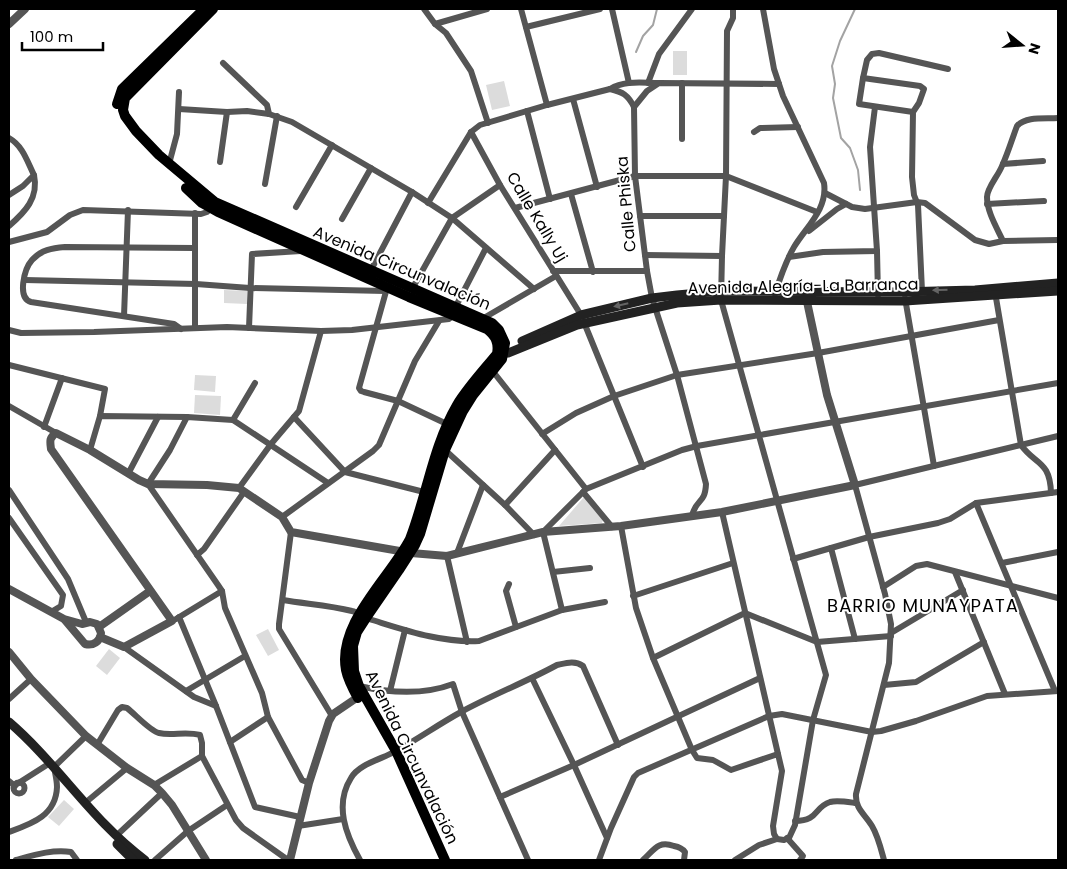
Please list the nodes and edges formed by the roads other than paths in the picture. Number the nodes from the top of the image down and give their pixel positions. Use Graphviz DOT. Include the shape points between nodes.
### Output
graph roads {
  1 [pos="25,9"];
  2 [pos="204,9"];
  3 [pos="213,9"];
  4 [pos="424,9"];
  5 [pos="488,9"];
  6 [pos="521,9"];
  7 [pos="600,9"];
  8 [pos="612,9"];
  9 [pos="692,9"];
  10 [pos="733,9"];
  11 [pos="764,9"];
  12 [pos="9,24"];
  13 [pos="436,24"];
  14 [pos="526,27"];
  15 [pos="223,63"];
  16 [pos="948,69"];
  17 [pos="863,78"];
  18 [pos="629,83"];
  19 [pos="648,83"];
  20 [pos="659,83"];
  21 [pos="682,83"];
  22 [pos="726,83"];
  23 [pos="779,84"];
  24 [pos="610,89"];
  25 [pos="179,92"];
  26 [pos="573,99"];
  27 [pos="547,105"];
  28 [pos="634,107"];
  29 [pos="875,107"];
  30 [pos="179,108"];
  31 [pos="526,111"];
  32 [pos="227,112"];
  33 [pos="913,112"];
  34 [pos="269,114"];
  35 [pos="277,116"];
  36 [pos="1058,118"];
  37 [pos="488,123"];
  38 [pos="798,127"];
  39 [pos="471,132"];
  40 [pos="754,132"];
  41 [pos="9,138"];
  42 [pos="682,139"];
  43 [pos="332,145"];
  44 [pos="1043,161"];
  45 [pos="220,162"];
  46 [pos="169,164"];
  47 [pos="1003,164"];
  48 [pos="371,168"];
  49 [pos="34,175"];
  50 [pos="635,176"];
  51 [pos="726,176"];
  52 [pos="266,184"];
  53 [pos="500,185"];
  54 [pos="597,187"];
  55 [pos="412,192"];
  56 [pos="826,193"];
  57 [pos="571,194"];
  58 [pos="9,195"];
  59 [pos="550,199"];
  60 [pos="1044,201"];
  61 [pos="428,202"];
  62 [pos="917,202"];
  63 [pos="846,204"];
  64 [pos="987,204"];
  65 [pos="213,205"];
  66 [pos="296,207"];
  67 [pos="515,208"];
  68 [pos="874,208"];
  69 [pos="128,210"];
  70 [pos="817,212"];
  71 [pos="195,213"];
  72 [pos="640,216"];
  73 [pos="724,216"];
  74 [pos="452,218"];
  75 [pos="342,219"];
  76 [pos="9,226"];
  77 [pos="801,238"];
  78 [pos="1058,240"];
  79 [pos="1003,241"];
  80 [pos="9,242"];
  81 [pos="300,246"];
  82 [pos="126,248"];
  83 [pos="195,248"];
  84 [pos="486,248"];
  85 [pos="877,251"];
  86 [pos="645,255"];
  87 [pos="722,256"];
  88 [pos="789,257"];
  89 [pos="370,270"];
  90 [pos="647,271"];
  91 [pos="593,272"];
  92 [pos="555,273"];
  93 [pos="25,280"];
  94 [pos="124,282"];
  95 [pos="1058,283"];
  96 [pos="196,284"];
  97 [pos="250,288"];
  98 [pos="386,289"];
  99 [pos="534,289"];
  100 [pos="412,290"];
  101 [pos="922,291"];
  102 [pos="1058,291"];
  103 [pos="995,292"];
  104 [pos="721,296"];
  105 [pos="775,296"];
  106 [pos="806,296"];
  107 [pos="905,296"];
  108 [pos="878,297"];
  109 [pos="654,302"];
  110 [pos="455,311"];
  111 [pos="124,316"];
  112 [pos="583,319"];
  113 [pos="439,320"];
  114 [pos="1000,320"];
  115 [pos="481,322"];
  116 [pos="195,328"];
  117 [pos="249,328"];
  118 [pos="376,328"];
  119 [pos="181,329"];
  120 [pos="9,330"];
  121 [pos="320,331"];
  122 [pos="912,336"];
  123 [pos="501,351"];
  124 [pos="818,353"];
  125 [pos="9,365"];
  126 [pos="739,366"];
  127 [pos="490,368"];
  128 [pos="677,374"];
  129 [pos="62,378"];
  130 [pos="255,383"];
  131 [pos="1058,383"];
  132 [pos="1012,391"];
  133 [pos="614,396"];
  134 [pos="398,400"];
  135 [pos="9,406"];
  136 [pos="923,406"];
  137 [pos="100,416"];
  138 [pos="158,417"];
  139 [pos="187,417"];
  140 [pos="294,417"];
  141 [pos="233,420"];
  142 [pos="835,421"];
  143 [pos="451,426"];
  144 [pos="44,427"];
  145 [pos="56,433"];
  146 [pos="542,434"];
  147 [pos="758,435"];
  148 [pos="1058,436"];
  149 [pos="271,444"];
  150 [pos="1021,444"];
  151 [pos="697,446"];
  152 [pos="90,450"];
  153 [pos="446,450"];
  154 [pos="555,450"];
  155 [pos="934,466"];
  156 [pos="642,467"];
  157 [pos="345,472"];
  158 [pos="128,474"];
  159 [pos="328,483"];
  160 [pos="148,484"];
  161 [pos="483,485"];
  162 [pos="855,485"];
  163 [pos="9,490"];
  164 [pos="242,490"];
  165 [pos="585,490"];
  166 [pos="1058,492"];
  167 [pos="428,493"];
  168 [pos="1051,493"];
  169 [pos="777,501"];
  170 [pos="976,503"];
  171 [pos="505,505"];
  172 [pos="722,512"];
  173 [pos="692,516"];
  174 [pos="282,517"];
  175 [pos="9,518"];
  176 [pos="621,526"];
  177 [pos="612,527"];
  178 [pos="291,532"];
  179 [pos="543,532"];
  180 [pos="534,535"];
  181 [pos="870,537"];
  182 [pos="831,548"];
  183 [pos="407,552"];
  184 [pos="1058,552"];
  185 [pos="457,553"];
  186 [pos="197,555"];
  187 [pos="446,556"];
  188 [pos="793,559"];
  189 [pos="733,563"];
  190 [pos="1002,563"];
  191 [pos="590,568"];
  192 [pos="553,572"];
  193 [pos="955,572"];
  194 [pos="509,584"];
  195 [pos="1012,586"];
  196 [pos="883,587"];
  197 [pos="9,589"];
  198 [pos="963,590"];
  199 [pos="150,591"];
  200 [pos="222,591"];
  201 [pos="633,596"];
  202 [pos="1058,598"];
  203 [pos="283,600"];
  204 [pos="605,602"];
  205 [pos="562,610"];
  206 [pos="51,612"];
  207 [pos="745,613"];
  208 [pos="363,616"];
  209 [pos="64,619"];
  210 [pos="175,619"];
  211 [pos="84,623"];
  212 [pos="99,627"];
  213 [pos="516,627"];
  214 [pos="405,630"];
  215 [pos="891,634"];
  216 [pos="78,637"];
  217 [pos="100,637"];
  218 [pos="855,639"];
  219 [pos="467,642"];
  220 [pos="817,642"];
  221 [pos="984,642"];
  222 [pos="124,647"];
  223 [pos="9,652"];
  224 [pos="245,656"];
  225 [pos="653,658"];
  226 [pos="532,678"];
  227 [pos="760,678"];
  228 [pos="31,679"];
  229 [pos="205,680"];
  230 [pos="884,685"];
  231 [pos="186,691"];
  232 [pos="390,691"];
  233 [pos="1057,691"];
  234 [pos="360,693"];
  235 [pos="1005,694"];
  236 [pos="9,699"];
  237 [pos="216,706"];
  238 [pos="462,712"];
  239 [pos="332,716"];
  240 [pos="769,716"];
  241 [pos="268,717"];
  242 [pos="679,718"];
  243 [pos="813,720"];
  244 [pos="9,722"];
  245 [pos="872,732"];
  246 [pos="86,736"];
  247 [pos="230,742"];
  248 [pos="97,745"];
  249 [pos="618,745"];
  250 [pos="692,750"];
  251 [pos="393,753"];
  252 [pos="778,754"];
  253 [pos="202,756"];
  254 [pos="52,765"];
  255 [pos="574,766"];
  256 [pos="127,768"];
  257 [pos="25,778"];
  258 [pos="9,781"];
  259 [pos="309,783"];
  260 [pos="154,784"];
  261 [pos="14,788"];
  262 [pos="162,792"];
  263 [pos="9,797"];
  264 [pos="500,797"];
  265 [pos="855,802"];
  266 [pos="85,803"];
  267 [pos="227,805"];
  268 [pos="300,817"];
  269 [pos="343,819"];
  270 [pos="795,822"];
  271 [pos="298,826"];
  272 [pos="108,829"];
  273 [pos="188,831"];
  274 [pos="9,832"];
  275 [pos="116,836"];
  276 [pos="607,838"];
  277 [pos="777,838"];
  278 [pos="787,838"];
  279 [pos="33,855"];
  280 [pos="16,860"];
  281 [pos="42,860"];
  282 [pos="77,860"];
  283 [pos="133,860"];
  284 [pos="145,860"];
  285 [pos="155,860"];
  286 [pos="206,860"];
  287 [pos="289,860"];
  288 [pos="360,860"];
  289 [pos="438,860"];
  290 [pos="445,860"];
  291 [pos="528,860"];
  292 [pos="599,860"];
  293 [pos="643,860"];
  294 [pos="684,860"];
  295 [pos="735,860"];
  296 [pos="800,860"];
  297 [pos="884,860"];
  1 -- 12 [label="street"];
  2 -- 65 [label="highway, Avenida Circunvalación" via="122,89 116,108 121,122 142,148"];
  3 -- 46 [label="highway, Avenida Circunvalación" via="130,90 123,103 128,122"];
  4 -- 13 [label="street"];
  5 -- 13 [label="street"];
  6 -- 14 [label="street"];
  7 -- 14 [label="street"];
  8 -- 18 [label="street"];
  9 -- 19 [label="street" via="660,54"];
  10 -- 22 [label="street" via="727,31"];
  11 -- 23 [label="street"];
  13 -- 37 [label="street" via="446,33 471,71"];
  14 -- 27 [label="street"];
  15 -- 34 [label="street" via="267,105"];
  16 -- 17 [label="street" via="880,53 872,54 867,60"];
  17 -- 29 [label="street" via="859,104"];
  17 -- 33 [label="street" via="920,86 924,89"];
  18 -- 19 [label="street"];
  18 -- 24 [label="street"];
  19 -- 20 [label="street"];
  20 -- 21 [label="street"];
  20 -- 28 [label="street" via="647,91"];
  21 -- 22 [label="street"];
  21 -- 42 [label="street"];
  22 -- 23 [label="street"];
  22 -- 51 [label="street"];
  23 -- 38 [label="street"];
  24 -- 26 [label="street"];
  24 -- 28 [label="street" via="629,97"];
  25 -- 30 [label="street"];
  26 -- 27 [label="street"];
  26 -- 54 [label="street"];
  27 -- 31 [label="street"];
  28 -- 50 [label="street, Calle Phiska"];
  29 -- 33 [label="street"];
  29 -- 68 [label="street" via="870,147"];
  30 -- 32 [label="street"];
  30 -- 46 [label="street" via="177,134"];
  31 -- 37 [label="street"];
  31 -- 59 [label="street"];
  32 -- 34 [label="street"];
  32 -- 45 [label="street"];
  33 -- 62 [label="street" via="912,177"];
  34 -- 35 [label="street"];
  35 -- 43 [label="street"];
  35 -- 52 [label="street"];
  36 -- 47 [label="street" via="1021,121"];
  37 -- 39 [label="street"];
  38 -- 40 [label="street" via="760,128"];
  38 -- 56 [label="street"];
  39 -- 53 [label="street, Calle Kally Uj"];
  39 -- 61 [label="street"];
  41 -- 49 [label="street" via="26,156"];
  43 -- 48 [label="street"];
  43 -- 66 [label="street"];
  44 -- 47 [label="street"];
  46 -- 65 [label="highway, Avenida Circunvalación"];
  47 -- 64 [label="street" via="988,190"];
  48 -- 55 [label="street"];
  48 -- 75 [label="street"];
  49 -- 58 [label="street"];
  49 -- 76 [label="street" via="35,186 28,208"];
  50 -- 51 [label="street"];
  50 -- 54 [label="street"];
  50 -- 72 [label="street, Calle Phiska"];
  51 -- 70 [label="street"];
  51 -- 73 [label="street"];
  53 -- 67 [label="street, Calle Kally Uj"];
  53 -- 74 [label="street"];
  54 -- 57 [label="street"];
  55 -- 61 [label="street"];
  55 -- 89 [label="street"];
  56 -- 63 [label="street"];
  56 -- 70 [label="street"];
  57 -- 59 [label="street"];
  57 -- 91 [label="street"];
  59 -- 67 [label="street"];
  60 -- 64 [label="street"];
  61 -- 74 [label="street"];
  62 -- 68 [label="street"];
  62 -- 79 [label="street" via="928,205 975,240 988,244"];
  62 -- 101 [label="street"];
  63 -- 68 [label="street"];
  63 -- 77 [label="street"];
  64 -- 79 [label="street"];
  65 -- 71 [label="street" via="205,213"];
  65 -- 81 [label="highway, Avenida Circunvalación"];
  67 -- 92 [label="street, Calle Kally Uj"];
  68 -- 85 [label="street"];
  69 -- 71 [label="street"];
  69 -- 80 [label="street" via="83,210 70,215 47,232"];
  69 -- 82 [label="street"];
  70 -- 77 [label="street"];
  71 -- 83 [label="street"];
  72 -- 73 [label="street"];
  72 -- 86 [label="street, Calle Phiska"];
  73 -- 87 [label="street"];
  74 -- 84 [label="street"];
  74 -- 100 [label="street"];
  77 -- 88 [label="street"];
  78 -- 79 [label="street"];
  81 -- 89 [label="highway, Avenida Circunvalación"];
  81 -- 97 [label="street" via="252,254"];
  81 -- 98 [label="highway, Avenida Circunvalación"];
  82 -- 83 [label="street"];
  82 -- 93 [label="street" via="65,247 47,250 32,260"];
  82 -- 94 [label="street"];
  83 -- 96 [label="street"];
  84 -- 99 [label="street"];
  84 -- 110 [label="street"];
  85 -- 88 [label="street" via="823,252"];
  85 -- 108 [label="street"];
  86 -- 87 [label="street"];
  86 -- 90 [label="street, Calle Phiska"];
  87 -- 104 [label="street"];
  88 -- 105 [label="street"];
  89 -- 100 [label="highway, Avenida Circunvalación"];
  90 -- 91 [label="street"];
  90 -- 109 [label="street, Calle Phiska"];
  91 -- 92 [label="street"];
  92 -- 99 [label="street"];
  92 -- 112 [label="street, Calle Kally Uj"];
  93 -- 94 [label="street"];
  93 -- 111 [label="street" via="22,289 26,300"];
  94 -- 96 [label="street"];
  94 -- 111 [label="street"];
  95 -- 103 [label="main road, Avenida Alegría-La Barranca"];
  96 -- 97 [label="street"];
  96 -- 116 [label="street"];
  97 -- 98 [label="street"];
  97 -- 117 [label="street"];
  98 -- 110 [label="highway, Avenida Circunvalación"];
  98 -- 118 [label="street"];
  99 -- 115 [label="street"];
  100 -- 110 [label="highway, Avenida Circunvalación"];
  103 -- 101 [label="main road, Avenida Alegría-La Barranca, one-way"];
  101 -- 107 [label="main road, Avenida Alegría-La Barranca"];
  102 -- 103 [label="main road, Avenida Alegría-La Barranca"];
  103 -- 107 [label="main road, Avenida Alegría-La Barranca"];
  103 -- 114 [label="street"];
  104 -- 105 [label="main road, Avenida Alegría-La Barranca"];
  104 -- 109 [label="main road, Avenida Alegría-La Barranca"];
  104 -- 126 [label="street"];
  105 -- 106 [label="main road, Avenida Alegría-La Barranca"];
  106 -- 108 [label="main road, Avenida Alegría-La Barranca"];
  106 -- 124 [label="street"];
  107 -- 108 [label="main road, Avenida Alegría-La Barranca"];
  107 -- 122 [label="street"];
  109 -- 112 [label="main road, Avenida Alegría-La Barranca"];
  109 -- 128 [label="street, Calle Phiska"];
  110 -- 113 [label="street" via="449,319"];
  110 -- 115 [label="highway, Avenida Circunvalación"];
  111 -- 119 [label="street" via="174,324"];
  112 -- 123 [label="main road, Avenida Alegría-La Barranca"];
  112 -- 133 [label="street, Calle Kally Uj"];
  113 -- 118 [label="street"];
  113 -- 134 [label="street" via="415,361"];
  114 -- 122 [label="street"];
  114 -- 132 [label="street"];
  115 -- 123 [label="highway, Avenida Circunvalación" via="496,339"];
  116 -- 117 [label="street"];
  116 -- 119 [label="street"];
  117 -- 121 [label="street"];
  118 -- 121 [label="street"];
  118 -- 134 [label="street" via="359,388"];
  119 -- 120 [label="street" via="21,333"];
  121 -- 140 [label="street"];
  122 -- 124 [label="street"];
  122 -- 136 [label="street"];
  123 -- 127 [label="highway, Avenida Circunvalación"];
  124 -- 126 [label="street"];
  124 -- 142 [label="street"];
  125 -- 129 [label="street"];
  126 -- 128 [label="street"];
  126 -- 147 [label="street"];
  127 -- 143 [label="highway, Avenida Circunvalación" via="464,395"];
  127 -- 146 [label="street"];
  128 -- 133 [label="street"];
  128 -- 151 [label="street, Calle Phiska"];
  129 -- 137 [label="street" via="105,389"];
  129 -- 144 [label="street"];
  130 -- 141 [label="street"];
  131 -- 132 [label="street"];
  132 -- 136 [label="street"];
  132 -- 150 [label="street"];
  133 -- 146 [label="street" via="576,413"];
  133 -- 156 [label="street, Calle Kally Uj"];
  134 -- 143 [label="street"];
  134 -- 157 [label="street" via="379,445"];
  135 -- 144 [label="street"];
  136 -- 142 [label="street"];
  136 -- 155 [label="street"];
  137 -- 138 [label="street"];
  137 -- 152 [label="street"];
  138 -- 139 [label="street"];
  138 -- 158 [label="street"];
  139 -- 141 [label="street"];
  139 -- 160 [label="street"];
  140 -- 149 [label="street"];
  140 -- 157 [label="street"];
  141 -- 149 [label="street"];
  142 -- 147 [label="street"];
  142 -- 162 [label="street"];
  143 -- 153 [label="highway, Avenida Circunvalación"];
  143 -- 167 [label="highway, Avenida Circunvalación" via="439,446"];
  144 -- 145 [label="street"];
  145 -- 152 [label="street"];
  145 -- 199 [label="street" via="50,441 51,449"];
  146 -- 154 [label="street"];
  147 -- 151 [label="street"];
  147 -- 169 [label="street"];
  148 -- 150 [label="street"];
  149 -- 159 [label="street"];
  149 -- 164 [label="street"];
  150 -- 155 [label="street"];
  150 -- 168 [label="street" via="1047,472"];
  151 -- 156 [label="street"];
  151 -- 173 [label="street, Calle Phiska" via="706,495 694,507"];
  152 -- 158 [label="street"];
  153 -- 161 [label="street"];
  153 -- 167 [label="highway, Avenida Circunvalación"];
  154 -- 165 [label="street"];
  154 -- 171 [label="street"];
  155 -- 162 [label="street"];
  156 -- 165 [label="street"];
  157 -- 159 [label="street"];
  157 -- 167 [label="street"];
  158 -- 160 [label="street"];
  159 -- 174 [label="street"];
  160 -- 164 [label="street" via="206,485"];
  160 -- 186 [label="street"];
  161 -- 171 [label="street"];
  161 -- 185 [label="street"];
  162 -- 169 [label="street"];
  162 -- 181 [label="street"];
  163 -- 211 [label="street" via="68,579"];
  164 -- 174 [label="street"];
  164 -- 186 [label="street"];
  165 -- 177 [label="street"];
  165 -- 179 [label="street"];
  166 -- 168 [label="street"];
  167 -- 183 [label="highway, Avenida Circunvalación"];
  168 -- 170 [label="street"];
  169 -- 172 [label="street"];
  169 -- 188 [label="street"];
  170 -- 181 [label="street" via="938,523"];
  170 -- 190 [label="street"];
  171 -- 180 [label="street"];
  172 -- 173 [label="street"];
  172 -- 189 [label="street"];
  173 -- 176 [label="street"];
  174 -- 178 [label="street"];
  175 -- 206 [label="street" via="63,595 62,606"];
  176 -- 177 [label="street"];
  176 -- 201 [label="street"];
  177 -- 179 [label="street"];
  178 -- 183 [label="street"];
  178 -- 203 [label="street"];
  179 -- 180 [label="street"];
  179 -- 192 [label="street"];
  180 -- 185 [label="street"];
  181 -- 182 [label="street"];
  181 -- 196 [label="street"];
  182 -- 188 [label="street"];
  182 -- 218 [label="street"];
  183 -- 187 [label="street"];
  183 -- 208 [label="highway, Avenida Circunvalación"];
  184 -- 190 [label="street"];
  185 -- 187 [label="street"];
  186 -- 200 [label="street"];
  187 -- 219 [label="street"];
  188 -- 220 [label="street"];
  189 -- 201 [label="street"];
  189 -- 207 [label="street"];
  190 -- 195 [label="street"];
  191 -- 192 [label="street"];
  192 -- 205 [label="street"];
  193 -- 195 [label="street"];
  193 -- 196 [label="street" via="927,564 916,566"];
  193 -- 198 [label="street"];
  194 -- 213 [label="street" via="506,591"];
  195 -- 202 [label="street"];
  195 -- 233 [label="street"];
  196 -- 215 [label="street"];
  197 -- 206 [label="street"];
  198 -- 215 [label="street"];
  198 -- 221 [label="street"];
  199 -- 210 [label="street"];
  199 -- 212 [label="street"];
  200 -- 210 [label="street"];
  200 -- 224 [label="street" via="225,608"];
  201 -- 225 [label="street"];
  203 -- 208 [label="street" via="353,611"];
  203 -- 239 [label="street" via="278,624 281,632"];
  204 -- 205 [label="street"];
  205 -- 213 [label="street"];
  206 -- 209 [label="street"];
  207 -- 220 [label="street"];
  207 -- 225 [label="street"];
  207 -- 227 [label="street"];
  208 -- 214 [label="street"];
  208 -- 234 [label="highway, Avenida Circunvalación" via="347,638 345,660 349,681"];
  209 -- 211 [label="street"];
  209 -- 216 [label="street"];
  210 -- 222 [label="street"];
  210 -- 229 [label="street"];
  211 -- 212 [label="street" via="94,622"];
  211 -- 216 [label="street"];
  212 -- 217 [label="street"];
  213 -- 219 [label="street" via="479,641"];
  214 -- 219 [label="street"];
  214 -- 232 [label="street"];
  215 -- 218 [label="street"];
  215 -- 230 [label="street"];
  216 -- 217 [label="street" via="89,645"];
  217 -- 222 [label="street"];
  218 -- 220 [label="street"];
  220 -- 243 [label="street" via="826,675"];
  221 -- 230 [label="street" via="916,682"];
  221 -- 235 [label="street"];
  222 -- 231 [label="street"];
  223 -- 228 [label="street"];
  224 -- 229 [label="street"];
  224 -- 241 [label="street" via="262,693"];
  225 -- 242 [label="street"];
  226 -- 238 [label="street"];
  226 -- 249 [label="street" via="557,665 573,662 583,666"];
  226 -- 255 [label="street"];
  227 -- 240 [label="street"];
  227 -- 242 [label="street"];
  228 -- 236 [label="street"];
  228 -- 246 [label="street"];
  229 -- 231 [label="street"];
  229 -- 237 [label="street"];
  230 -- 245 [label="street"];
  231 -- 237 [label="street"];
  232 -- 234 [label="street"];
  232 -- 238 [label="street" via="404,692 453,684"];
  233 -- 235 [label="street"];
  234 -- 239 [label="street"];
  234 -- 251 [label="highway, Avenida Circunvalación"];
  235 -- 245 [label="street" via="987,696 916,721"];
  237 -- 247 [label="street"];
  238 -- 251 [label="street"];
  238 -- 264 [label="street"];
  239 -- 259 [label="street"];
  240 -- 243 [label="street" via="782,714"];
  240 -- 250 [label="street"];
  240 -- 252 [label="street"];
  241 -- 247 [label="street"];
  241 -- 259 [label="street" via="302,780"];
  242 -- 249 [label="street"];
  242 -- 250 [label="street"];
  243 -- 245 [label="street"];
  243 -- 270 [label="street"];
  244 -- 254 [label="main road"];
  245 -- 265 [label="street"];
  246 -- 248 [label="street"];
  246 -- 254 [label="street"];
  247 -- 268 [label="street" via="255,807"];
  248 -- 253 [label="street" via="122,706 156,733 200,735"];
  248 -- 256 [label="street"];
  249 -- 255 [label="street"];
  250 -- 252 [label="street" via="698,758 713,760 731,770"];
  250 -- 276 [label="street" via="634,777"];
  251 -- 269 [label="street" via="352,776 342,802"];
  251 -- 289 [label="highway, Avenida Circunvalación"];
  251 -- 290 [label="highway, Avenida Circunvalación"];
  252 -- 277 [label="street" via="782,771 773,826"];
  253 -- 260 [label="street"];
  253 -- 267 [label="street"];
  254 -- 257 [label="street"];
  254 -- 266 [label="main road"];
  254 -- 274 [label="street" via="57,787 48,812 36,822"];
  255 -- 264 [label="street"];
  255 -- 276 [label="street"];
  256 -- 260 [label="street"];
  256 -- 266 [label="street"];
  257 -- 261 [label="street"];
  257 -- 261 [label="street" via="25,790 21,794"];
  258 -- 261 [label="street"];
  259 -- 268 [label="street"];
  260 -- 262 [label="street"];
  261 -- 263 [label="street"];
  262 -- 273 [label="street"];
  262 -- 275 [label="street"];
  264 -- 291 [label="street"];
  265 -- 270 [label="street" via="832,801 806,821"];
  265 -- 297 [label="street" via="872,827"];
  266 -- 272 [label="main road"];
  267 -- 273 [label="street"];
  267 -- 287 [label="street" via="243,828"];
  268 -- 271 [label="street"];
  269 -- 271 [label="street"];
  269 -- 288 [label="street"];
  270 -- 278 [label="street" via="793,832"];
  271 -- 287 [label="street"];
  272 -- 275 [label="main road"];
  272 -- 283 [label="main road"];
  273 -- 285 [label="street"];
  273 -- 286 [label="street"];
  275 -- 284 [label="main road"];
  276 -- 292 [label="street"];
  277 -- 278 [label="street"];
  277 -- 295 [label="street"];
  278 -- 296 [label="street" via="803,856"];
  279 -- 280 [label="street"];
  279 -- 281 [label="street"];
  279 -- 282 [label="street" via="65,851 71,852"];
  293 -- 294 [label="street" via="665,843 682,848"];
}
